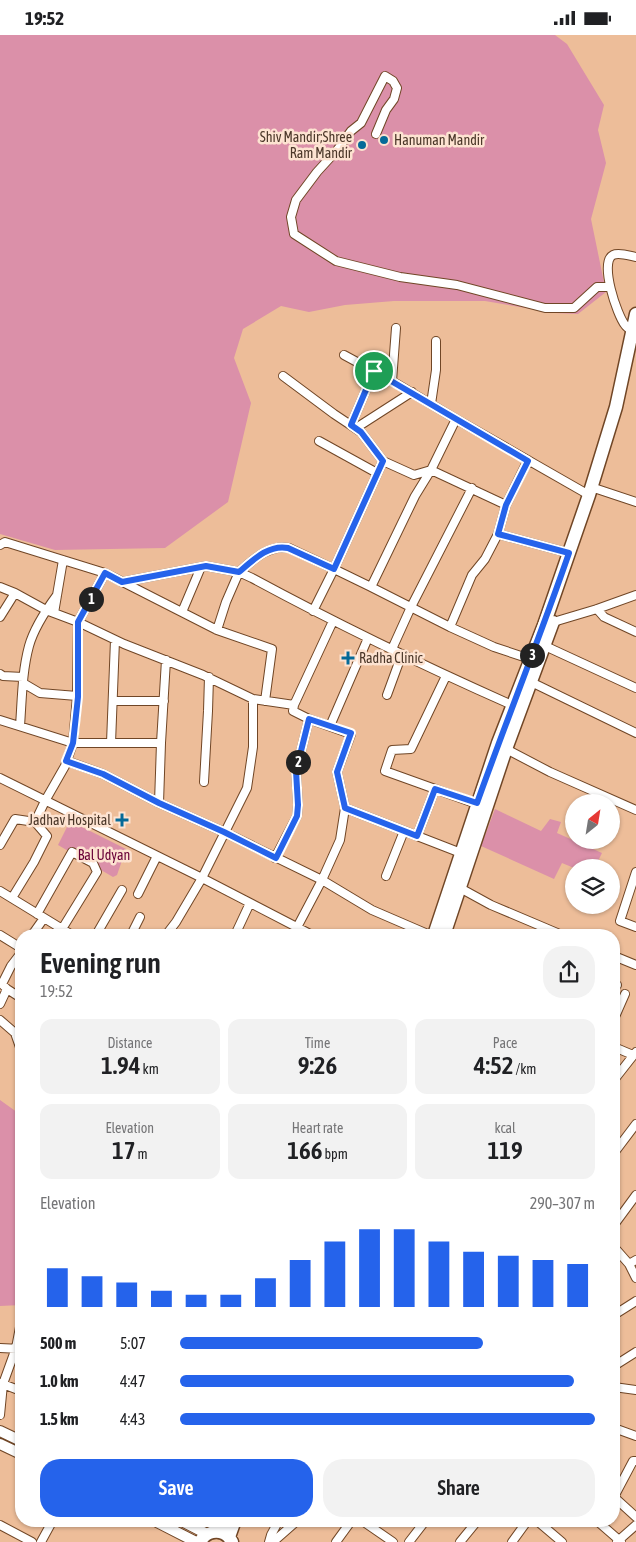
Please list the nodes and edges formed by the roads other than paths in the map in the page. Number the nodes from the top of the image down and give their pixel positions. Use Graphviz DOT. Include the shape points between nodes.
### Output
graph roads {
  1 [pos="376,133"];
  2 [pos="636,257"];
  3 [pos="610,287"];
  4 [pos="636,314"];
  5 [pos="396,328"];
  6 [pos="635,332"];
  7 [pos="436,341"];
  8 [pos="636,352"];
  9 [pos="344,355"];
  10 [pos="374,371"];
  11 [pos="283,375"];
  12 [pos="392,381"];
  13 [pos="412,392"];
  14 [pos="431,404"];
  15 [pos="456,419"];
  16 [pos="353,427"];
  17 [pos="319,441"];
  18 [pos="383,461"];
  19 [pos="528,461"];
  20 [pos="431,470"];
  21 [pos="377,473"];
  22 [pos="472,488"];
  23 [pos="593,492"];
  24 [pos="636,502"];
  25 [pos="506,505"];
  26 [pos="498,534"];
  27 [pos="0,545"];
  28 [pos="569,553"];
  29 [pos="63,560"];
  30 [pos="201,567"];
  31 [pos="334,569"];
  32 [pos="239,572"];
  33 [pos="105,573"];
  34 [pos="122,582"];
  35 [pos="0,587"];
  36 [pos="370,587"];
  37 [pos="15,593"];
  38 [pos="636,595"];
  39 [pos="411,607"];
  40 [pos="597,609"];
  41 [pos="50,611"];
  42 [pos="313,611"];
  43 [pos="182,612"];
  44 [pos="0,617"];
  45 [pos="333,621"];
  46 [pos="78,622"];
  47 [pos="548,624"];
  48 [pos="450,627"];
  49 [pos="217,630"];
  50 [pos="636,631"];
  51 [pos="368,637"];
  52 [pos="115,640"];
  53 [pos="545,646"];
  54 [pos="392,649"];
  55 [pos="402,654"];
  56 [pos="530,659"];
  57 [pos="166,660"];
  58 [pos="446,676"];
  59 [pos="1,677"];
  60 [pos="209,677"];
  61 [pos="23,680"];
  62 [pos="531,682"];
  63 [pos="636,688"];
  64 [pos="386,695"];
  65 [pos="78,697"];
  66 [pos="253,699"];
  67 [pos="113,701"];
  68 [pos="164,701"];
  69 [pos="265,701"];
  70 [pos="294,705"];
  71 [pos="512,705"];
  72 [pos="309,719"];
  73 [pos="0,720"];
  74 [pos="20,726"];
  75 [pos="330,726"];
  76 [pos="636,733"];
  77 [pos="73,743"];
  78 [pos="111,743"];
  79 [pos="162,743"];
  80 [pos="506,749"];
  81 [pos="66,761"];
  82 [pos="0,778"];
  83 [pos="204,782"];
  84 [pos="435,789"];
  85 [pos="45,801"];
  86 [pos="159,803"];
  87 [pos="477,803"];
  88 [pos="345,808"];
  89 [pos="636,810"];
  90 [pos="35,822"];
  91 [pos="404,831"];
  92 [pos="224,832"];
  93 [pos="417,836"];
  94 [pos="0,845"];
  95 [pos="462,853"];
  96 [pos="157,856"];
  97 [pos="276,858"];
  98 [pos="636,872"];
  99 [pos="386,876"];
  100 [pos="202,878"];
  101 [pos="322,881"];
  102 [pos="460,889"];
  103 [pos="122,890"];
  104 [pos="0,891"];
  105 [pos="632,893"];
  106 [pos="138,895"];
  107 [pos="12,898"];
  108 [pos="250,903"];
  109 [pos="41,916"];
  110 [pos="140,917"];
  111 [pos="297,927"];
  112 [pos="636,927"];
  113 [pos="35,929"];
  114 [pos="62,929"];
  115 [pos="99,929"];
  116 [pos="134,929"];
  117 [pos="171,929"];
  118 [pos="238,929"];
  119 [pos="301,929"];
  120 [pos="418,929"];
  121 [pos="434,929"];
  122 [pos="446,929"];
  123 [pos="548,929"];
  124 [pos="0,935"];
  125 [pos="15,944"];
  126 [pos="620,959"];
  127 [pos="15,961"];
  128 [pos="636,965"];
  129 [pos="3,985"];
  130 [pos="15,994"];
  131 [pos="625,994"];
  132 [pos="0,1004"];
  133 [pos="620,1005"];
  134 [pos="0,1020"];
  135 [pos="15,1033"];
  136 [pos="620,1049"];
  137 [pos="634,1053"];
  138 [pos="620,1072"];
  139 [pos="636,1125"];
  140 [pos="620,1145"];
  141 [pos="636,1195"];
  142 [pos="620,1217"];
  143 [pos="620,1252"];
  144 [pos="632,1262"];
  145 [pos="636,1278"];
  146 [pos="636,1301"];
  147 [pos="620,1311"];
  148 [pos="0,1348"];
  149 [pos="15,1349"];
  150 [pos="636,1352"];
  151 [pos="15,1355"];
  152 [pos="620,1362"];
  153 [pos="1,1383"];
  154 [pos="620,1388"];
  155 [pos="15,1389"];
  156 [pos="636,1390"];
  157 [pos="0,1415"];
  158 [pos="620,1430"];
  159 [pos="0,1431"];
  160 [pos="636,1435"];
  161 [pos="15,1438"];
  162 [pos="0,1444"];
  163 [pos="15,1451"];
  164 [pos="635,1459"];
  165 [pos="620,1486"];
  166 [pos="620,1502"];
  167 [pos="636,1517"];
  168 [pos="0,1525"];
  169 [pos="636,1525"];
  170 [pos="49,1527"];
  171 [pos="182,1527"];
  172 [pos="196,1527"];
  173 [pos="226,1527"];
  174 [pos="275,1527"];
  175 [pos="290,1527"];
  176 [pos="347,1527"];
  177 [pos="371,1527"];
  178 [pos="421,1527"];
  179 [pos="472,1527"];
  180 [pos="523,1527"];
  181 [pos="544,1527"];
  182 [pos="604,1527"];
  183 [pos="215,1535"];
  184 [pos="619,1541"];
  185 [pos="32,1542"];
  186 [pos="41,1542"];
  187 [pos="269,1542"];
  188 [pos="273,1542"];
  189 [pos="336,1542"];
  190 [pos="393,1542"];
  191 [pos="409,1542"];
  192 [pos="460,1542"];
  193 [pos="512,1542"];
  194 [pos="562,1542"];
  1 -- 3 [label="street" via="397,88 384,76 361,123 296,200 291,217 294,233 336,261 400,277 457,285 545,308 574,308 597,287"];
  2 -- 3 [label="street" via="611,256 607,279"];
  3 -- 6 [label="street" via="624,325"];
  4 -- 6 [label="main road"];
  5 -- 12 [label="street"];
  6 -- 23 [label="main road"];
  7 -- 14 [label="street"];
  8 -- 23 [label="main road" via="615,434"];
  9 -- 10 [label="street"];
  10 -- 12 [label="street"];
  10 -- 16 [label="street"];
  11 -- 16 [label="street"];
  12 -- 13 [label="street"];
  13 -- 14 [label="street"];
  13 -- 16 [label="street"];
  14 -- 15 [label="street"];
  15 -- 19 [label="street"];
  15 -- 20 [label="street"];
  16 -- 18 [label="street" via="361,432"];
  17 -- 21 [label="street"];
  18 -- 20 [label="street" via="414,475"];
  18 -- 21 [label="street"];
  19 -- 23 [label="street"];
  19 -- 25 [label="street"];
  20 -- 22 [label="street"];
  20 -- 36 [label="street"];
  21 -- 31 [label="street"];
  22 -- 25 [label="street"];
  22 -- 39 [label="street"];
  23 -- 24 [label="street"];
  23 -- 28 [label="main road"];
  23 -- 47 [label="main road"];
  25 -- 26 [label="street"];
  26 -- 28 [label="street"];
  26 -- 48 [label="street" via="472,575"];
  27 -- 29 [label="street" via="5,542"];
  28 -- 47 [label="main road"];
  29 -- 33 [label="street"];
  29 -- 41 [label="street" via="57,595"];
  30 -- 32 [label="street"];
  30 -- 34 [label="street"];
  30 -- 43 [label="street"];
  31 -- 32 [label="street" via="288,548 276,547"];
  31 -- 36 [label="street"];
  31 -- 42 [label="street"];
  32 -- 42 [label="street"];
  32 -- 49 [label="street"];
  33 -- 34 [label="street"];
  33 -- 46 [label="street"];
  34 -- 43 [label="street"];
  35 -- 37 [label="street"];
  36 -- 39 [label="street"];
  37 -- 41 [label="street"];
  37 -- 44 [label="street"];
  38 -- 40 [label="street"];
  39 -- 48 [label="street"];
  39 -- 54 [label="street"];
  40 -- 47 [label="street"];
  40 -- 50 [label="street" via="604,617"];
  41 -- 46 [label="street"];
  41 -- 61 [label="street" via="29,645"];
  42 -- 45 [label="street"];
  43 -- 49 [label="street"];
  45 -- 51 [label="street"];
  45 -- 70 [label="street"];
  46 -- 52 [label="street"];
  46 -- 65 [label="street"];
  47 -- 53 [label="main road"];
  47 -- 56 [label="main road"];
  48 -- 56 [label="street"];
  49 -- 69 [label="street" via="272,649"];
  51 -- 54 [label="street"];
  51 -- 75 [label="street"];
  52 -- 57 [label="street"];
  52 -- 67 [label="street"];
  53 -- 62 [label="main road"];
  53 -- 63 [label="street"];
  54 -- 55 [label="street"];
  55 -- 58 [label="street"];
  55 -- 64 [label="street"];
  56 -- 71 [label="main road"];
  57 -- 60 [label="street"];
  57 -- 68 [label="street"];
  58 -- 71 [label="street"];
  58 -- 84 [label="street" via="411,749 392,750 385,771"];
  59 -- 61 [label="street"];
  60 -- 66 [label="street"];
  60 -- 83 [label="street"];
  61 -- 65 [label="street" via="40,693"];
  61 -- 74 [label="street"];
  62 -- 76 [label="street"];
  62 -- 80 [label="main road"];
  65 -- 77 [label="street"];
  66 -- 69 [label="street"];
  66 -- 92 [label="street" via="253,747 247,788"];
  67 -- 68 [label="street"];
  67 -- 78 [label="street"];
  68 -- 79 [label="street"];
  69 -- 70 [label="street"];
  70 -- 72 [label="street" via="293,711"];
  71 -- 87 [label="main road"];
  72 -- 75 [label="street"];
  72 -- 97 [label="street" via="296,771 297,816"];
  73 -- 74 [label="street"];
  74 -- 77 [label="street"];
  75 -- 88 [label="street" via="351,733 337,772"];
  77 -- 78 [label="street"];
  77 -- 81 [label="street"];
  78 -- 79 [label="street"];
  79 -- 86 [label="street"];
  80 -- 89 [label="street"];
  80 -- 102 [label="main road"];
  81 -- 85 [label="street"];
  81 -- 86 [label="street" via="103,774"];
  82 -- 85 [label="street"];
  84 -- 87 [label="street"];
  84 -- 93 [label="street"];
  85 -- 90 [label="street"];
  85 -- 96 [label="street"];
  86 -- 92 [label="street"];
  87 -- 95 [label="main road"];
  88 -- 91 [label="street"];
  88 -- 101 [label="street" via="340,840"];
  90 -- 94 [label="street" via="15,819"];
  90 -- 107 [label="street" via="47,836"];
  91 -- 93 [label="street"];
  91 -- 99 [label="street"];
  92 -- 97 [label="street"];
  92 -- 100 [label="street"];
  93 -- 95 [label="street"];
  95 -- 121 [label="main road"];
  96 -- 100 [label="street"];
  96 -- 106 [label="street"];
  97 -- 101 [label="street"];
  98 -- 105 [label="street"];
  100 -- 108 [label="street"];
  100 -- 117 [label="street"];
  101 -- 111 [label="street"];
  101 -- 120 [label="street" via="372,909"];
  102 -- 122 [label="main road"];
  102 -- 123 [label="street"];
  103 -- 115 [label="street"];
  104 -- 107 [label="street"];
  105 -- 112 [label="street" via="620,921"];
  107 -- 109 [label="street"];
  108 -- 111 [label="street"];
  108 -- 118 [label="street"];
  109 -- 113 [label="street"];
  109 -- 114 [label="street"];
  109 -- 114 [label="street" via="72,851 93,863 97,872"];
  110 -- 116 [label="street"];
  111 -- 119 [label="street"];
  124 -- 125 [label="street"];
  126 -- 128 [label="street"];
  127 -- 129 [label="street"];
  129 -- 130 [label="street"];
  129 -- 132 [label="street"];
  131 -- 133 [label="street"];
  134 -- 135 [label="street"];
  136 -- 137 [label="street"];
  137 -- 138 [label="street"];
  139 -- 140 [label="street"];
  141 -- 142 [label="street"];
  143 -- 144 [label="street"];
  144 -- 145 [label="street"];
  146 -- 147 [label="street"];
  148 -- 149 [label="street"];
  150 -- 152 [label="street"];
  151 -- 153 [label="street"];
  153 -- 155 [label="street"];
  153 -- 157 [label="street"];
  154 -- 156 [label="street"];
  158 -- 160 [label="street"];
  159 -- 161 [label="street"];
  162 -- 163 [label="street"];
  164 -- 165 [label="street"];
  166 -- 167 [label="street"];
  168 -- 185 [label="street"];
  169 -- 184 [label="street"];
  170 -- 186 [label="street"];
  171 -- 183 [label="street"];
  172 -- 183 [label="street"];
  173 -- 183 [label="main road"];
  174 -- 187 [label="street"];
  175 -- 188 [label="street"];
  176 -- 189 [label="street"];
  177 -- 190 [label="street"];
  178 -- 191 [label="street"];
  179 -- 192 [label="street"];
  180 -- 193 [label="street"];
  181 -- 194 [label="street"];
  182 -- 184 [label="street"];
}
